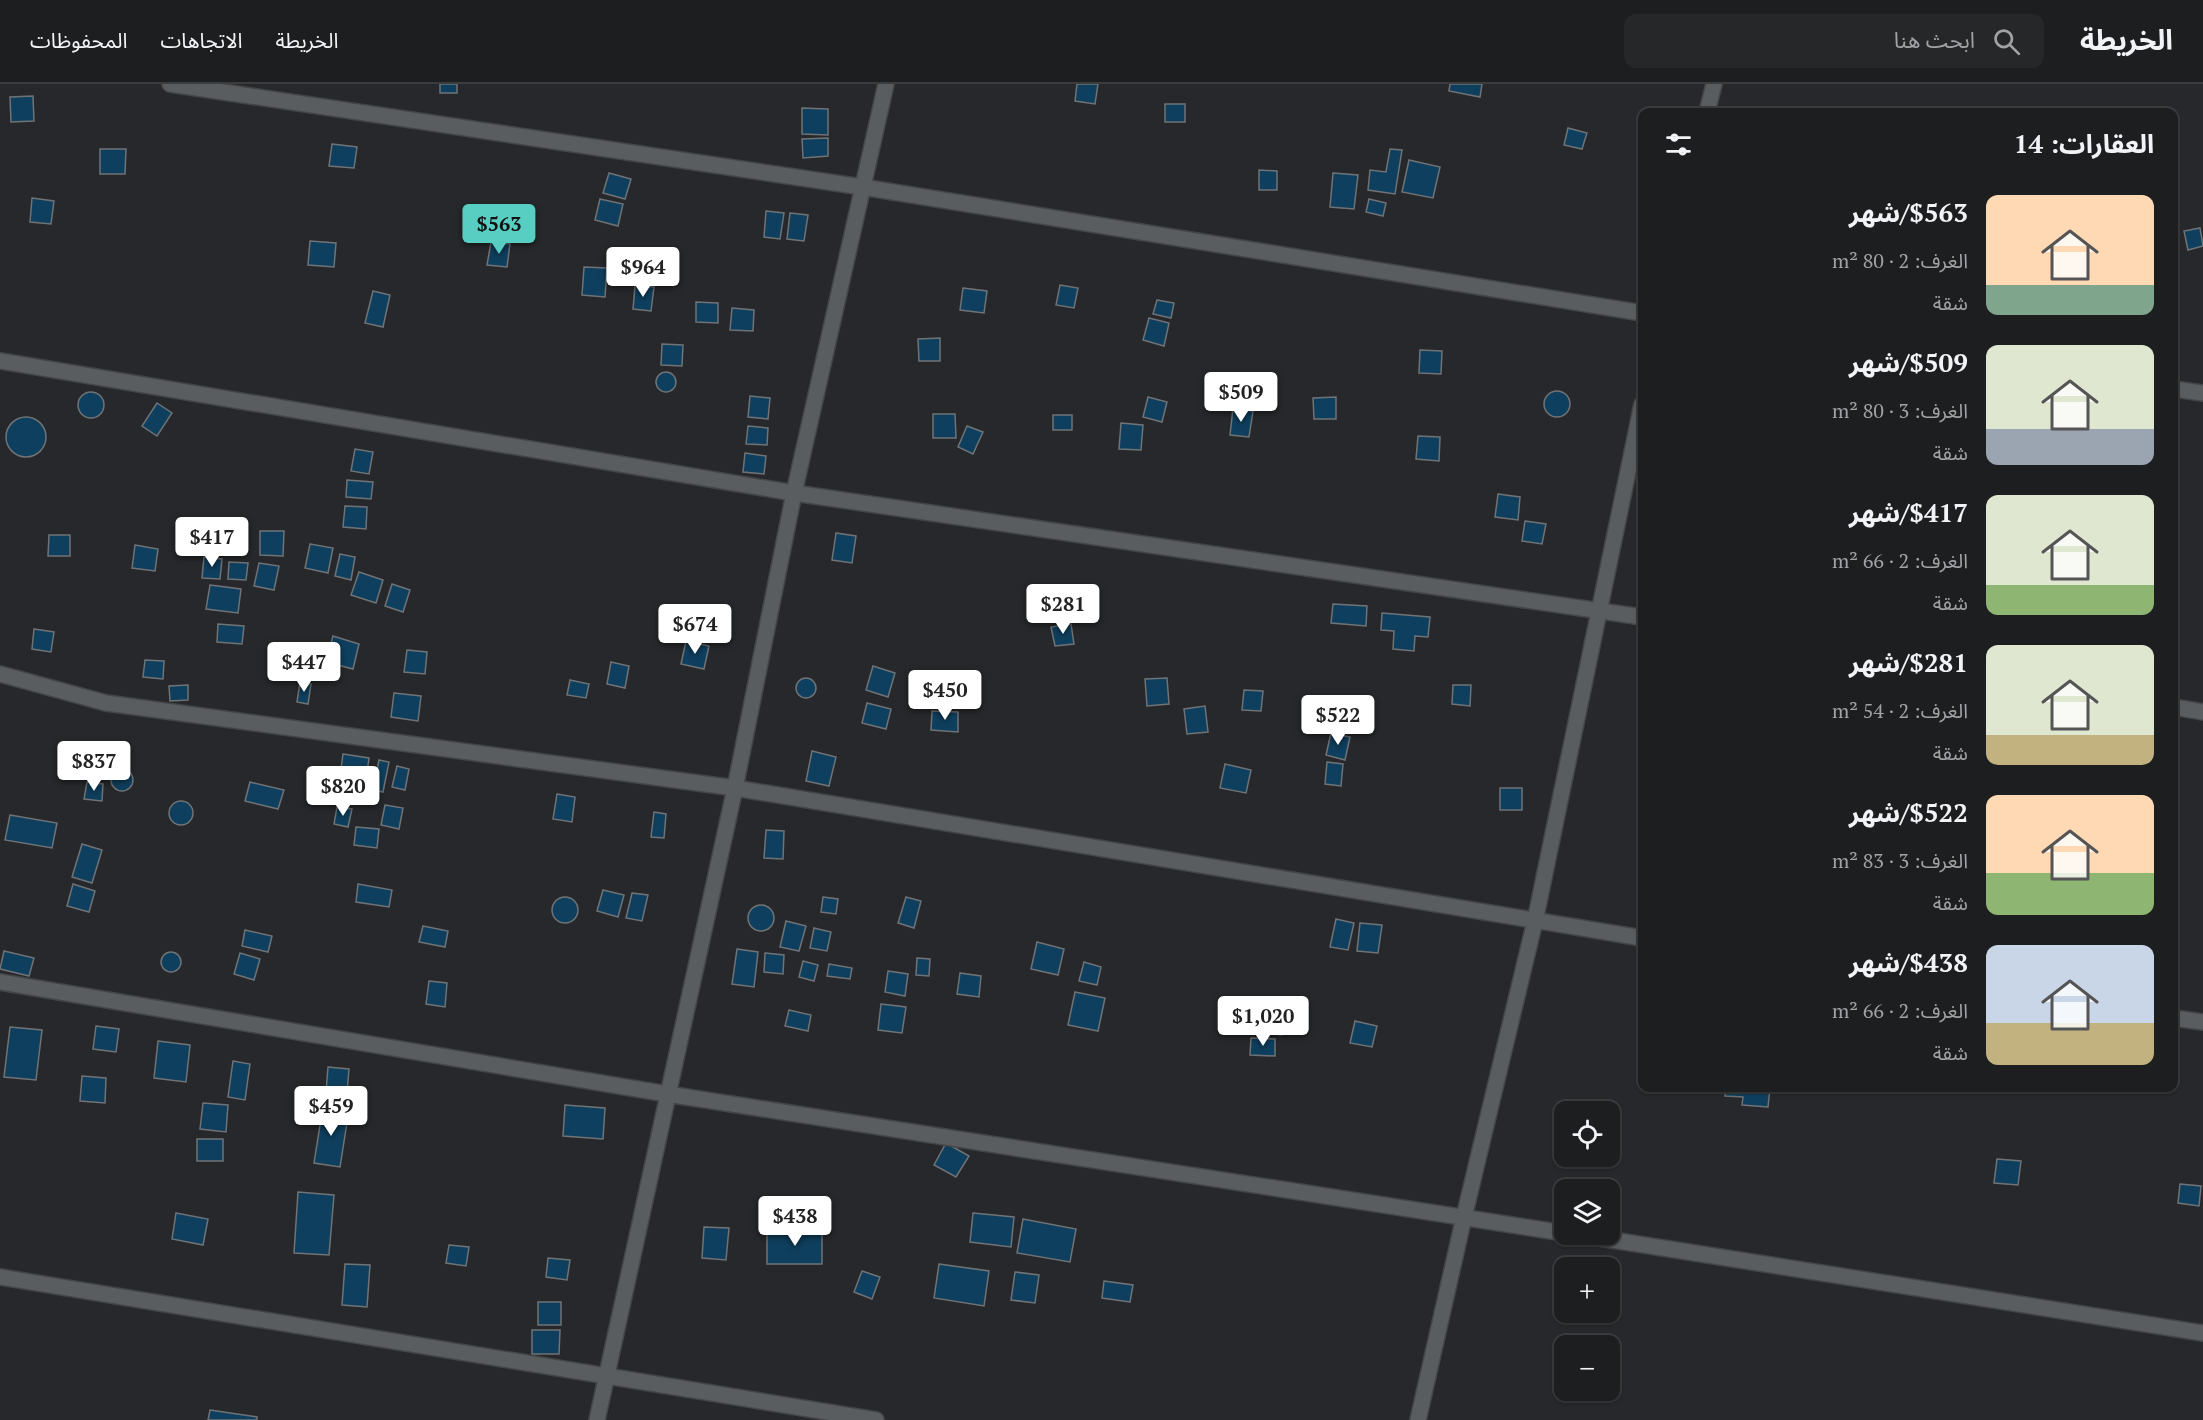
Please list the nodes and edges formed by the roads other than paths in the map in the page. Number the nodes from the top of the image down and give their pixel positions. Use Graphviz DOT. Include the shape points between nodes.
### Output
graph roads {
  1 [pos="170,84"];
  2 [pos="886,84"];
  3 [pos="1714,84"];
  4 [pos="1708,108"];
  5 [pos="862,187"];
  6 [pos="1638,312"];
  7 [pos="0,361"];
  8 [pos="2178,390"];
  9 [pos="2203,393"];
  10 [pos="1638,424"];
  11 [pos="794,493"];
  12 [pos="1600,610"];
  13 [pos="1638,616"];
  14 [pos="0,674"];
  15 [pos="2178,708"];
  16 [pos="2203,712"];
  17 [pos="735,788"];
  18 [pos="1535,921"];
  19 [pos="1638,937"];
  20 [pos="0,982"];
  21 [pos="2178,1019"];
  22 [pos="2203,1022"];
  23 [pos="667,1095"];
  24 [pos="1464,1217"];
  25 [pos="1554,1231"];
  26 [pos="1620,1241"];
  27 [pos="0,1278"];
  28 [pos="2203,1333"];
  29 [pos="606,1376"];
  30 [pos="597,1420"];
  31 [pos="876,1420"];
  32 [pos="1418,1420"];
  1 -- 5 [label="street"];
  2 -- 5 [label="street"];
  3 -- 4 [label="street"];
  5 -- 6 [label="street"];
  5 -- 11 [label="street"];
  7 -- 11 [label="street"];
  8 -- 9 [label="street"];
  10 -- 12 [label="street"];
  11 -- 12 [label="street"];
  11 -- 17 [label="street"];
  12 -- 13 [label="street"];
  12 -- 18 [label="street"];
  14 -- 17 [label="street" via="106,703"];
  15 -- 16 [label="street"];
  17 -- 18 [label="street"];
  17 -- 23 [label="street"];
  18 -- 19 [label="street"];
  18 -- 24 [label="street"];
  20 -- 23 [label="street"];
  21 -- 22 [label="street"];
  23 -- 24 [label="street"];
  23 -- 29 [label="street"];
  24 -- 25 [label="street"];
  24 -- 32 [label="street"];
  26 -- 28 [label="street"];
  27 -- 29 [label="street"];
  29 -- 30 [label="street"];
  29 -- 31 [label="street"];
}
